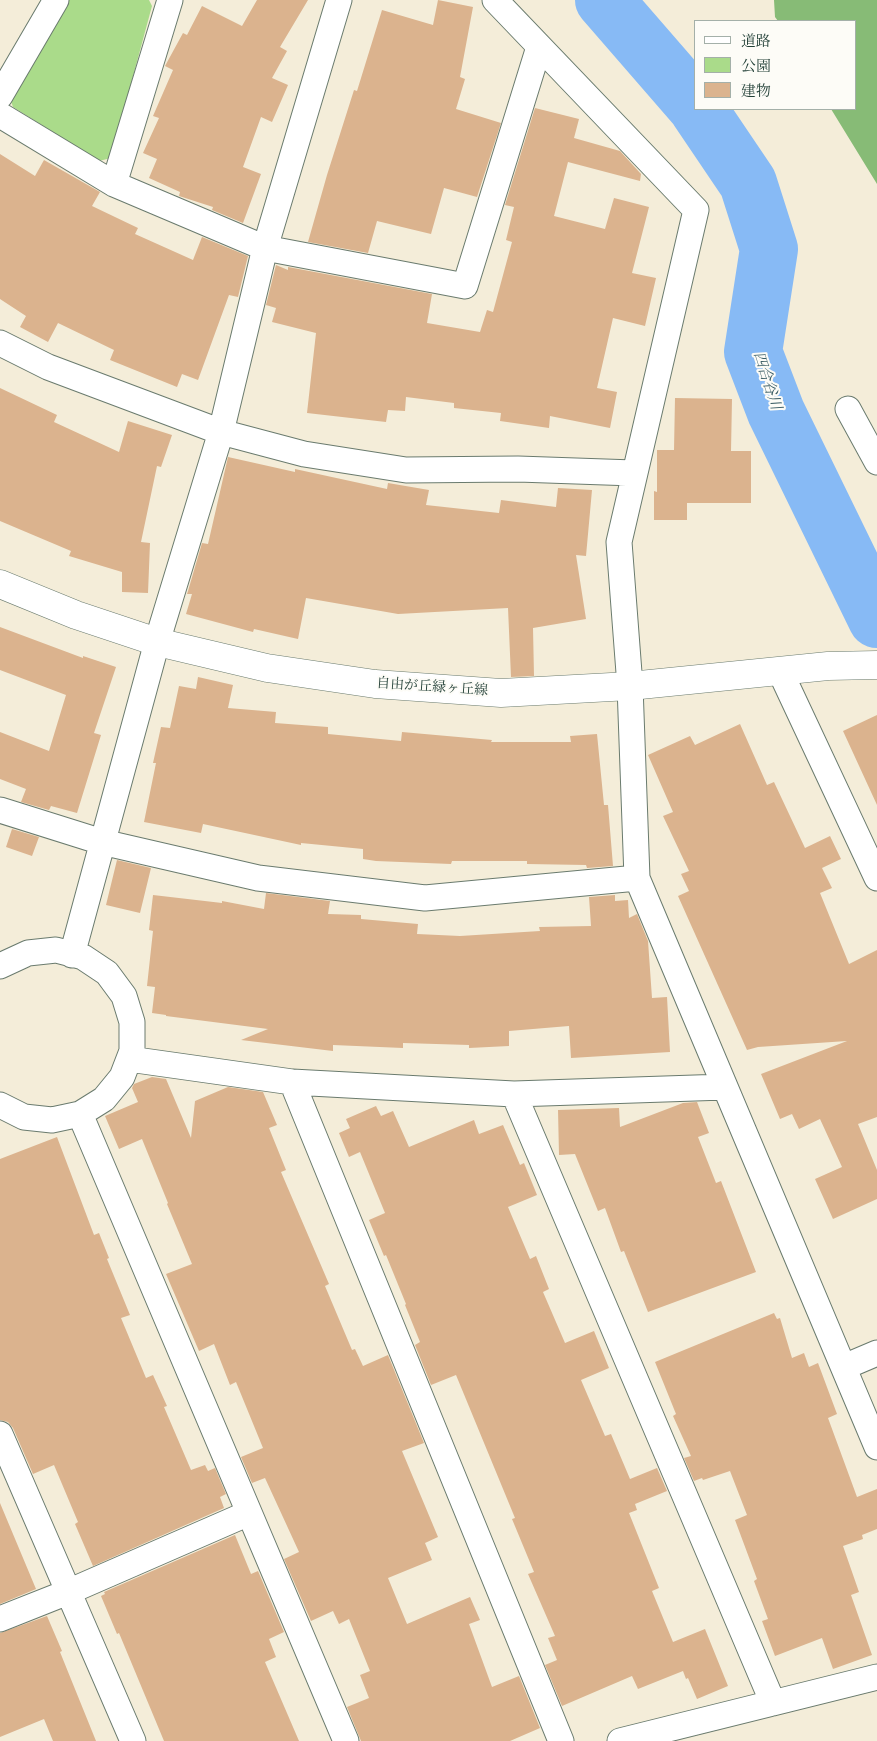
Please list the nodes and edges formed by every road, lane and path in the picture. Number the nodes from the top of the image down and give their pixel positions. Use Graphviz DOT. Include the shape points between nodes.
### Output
graph roads {
  1 [pos="56,0"];
  2 [pos="170,0"];
  3 [pos="339,0"];
  4 [pos="495,0"];
  5 [pos="539,47"];
  6 [pos="0,96"];
  7 [pos="0,115"];
  8 [pos="114,184"];
  9 [pos="265,248"];
  10 [pos="0,342"];
  11 [pos="848,408"];
  12 [pos="220,432"];
  13 [pos="877,462"];
  14 [pos="634,472"];
  15 [pos="0,584"];
  16 [pos="157,642"];
  17 [pos="877,665"];
  18 [pos="780,671"];
  19 [pos="630,686"];
  20 [pos="0,810"];
  21 [pos="102,842"];
  22 [pos="637,878"];
  23 [pos="877,878"];
  24 [pos="72,955"];
  25 [pos="0,966"];
  26 [pos="129,1059"];
  27 [pos="292,1082"];
  28 [pos="725,1087"];
  29 [pos="514,1094"];
  30 [pos="0,1105"];
  31 [pos="80,1114"];
  32 [pos="877,1353"];
  33 [pos="844,1367"];
  34 [pos="0,1434"];
  35 [pos="877,1447"];
  36 [pos="249,1513"];
  37 [pos="68,1592"];
  38 [pos="0,1619"];
  39 [pos="877,1678"];
  40 [pos="772,1703"];
  41 [pos="133,1741"];
  42 [pos="346,1741"];
  43 [pos="561,1741"];
  44 [pos="620,1741"];
  1 -- 6 [label="street"];
  2 -- 8 [label="street"];
  3 -- 9 [label="street"];
  4 -- 5 [label="street"];
  5 -- 9 [label="street" via="465,286"];
  5 -- 14 [label="street" via="696,210"];
  7 -- 8 [label="street"];
  8 -- 9 [label="street"];
  9 -- 12 [label="street"];
  10 -- 12 [label="street" via="48,367"];
  11 -- 13 [label="street"];
  12 -- 14 [label="street" via="304,454 406,470"];
  12 -- 16 [label="street"];
  14 -- 19 [label="street" via="619,542"];
  15 -- 16 [label="street, 自由が丘緑ヶ丘線" via="76,616"];
  16 -- 19 [label="street, 自由が丘緑ヶ丘線" via="267,668 376,684 501,693"];
  16 -- 21 [label="street"];
  17 -- 18 [label="street, 自由が丘緑ヶ丘線"];
  18 -- 19 [label="street, 自由が丘緑ヶ丘線"];
  18 -- 23 [label="street"];
  19 -- 22 [label="street"];
  20 -- 21 [label="street"];
  21 -- 22 [label="street" via="258,878 425,898"];
  21 -- 24 [label="street"];
  22 -- 28 [label="street"];
  24 -- 25 [label="street" via="56,950 28,953"];
  24 -- 26 [label="street" via="83,957 107,973 124,996 132,1022"];
  26 -- 27 [label="street"];
  26 -- 31 [label="street" via="122,1077 104,1099"];
  27 -- 29 [label="street"];
  27 -- 43 [label="street"];
  28 -- 29 [label="street"];
  28 -- 33 [label="street"];
  29 -- 40 [label="street"];
  30 -- 31 [label="street" via="24,1117 52,1120"];
  31 -- 36 [label="street"];
  32 -- 33 [label="street"];
  33 -- 35 [label="street"];
  34 -- 37 [label="street"];
  36 -- 37 [label="street"];
  36 -- 42 [label="street"];
  37 -- 38 [label="street"];
  37 -- 41 [label="street"];
  39 -- 40 [label="street"];
  40 -- 44 [label="street"];
}
